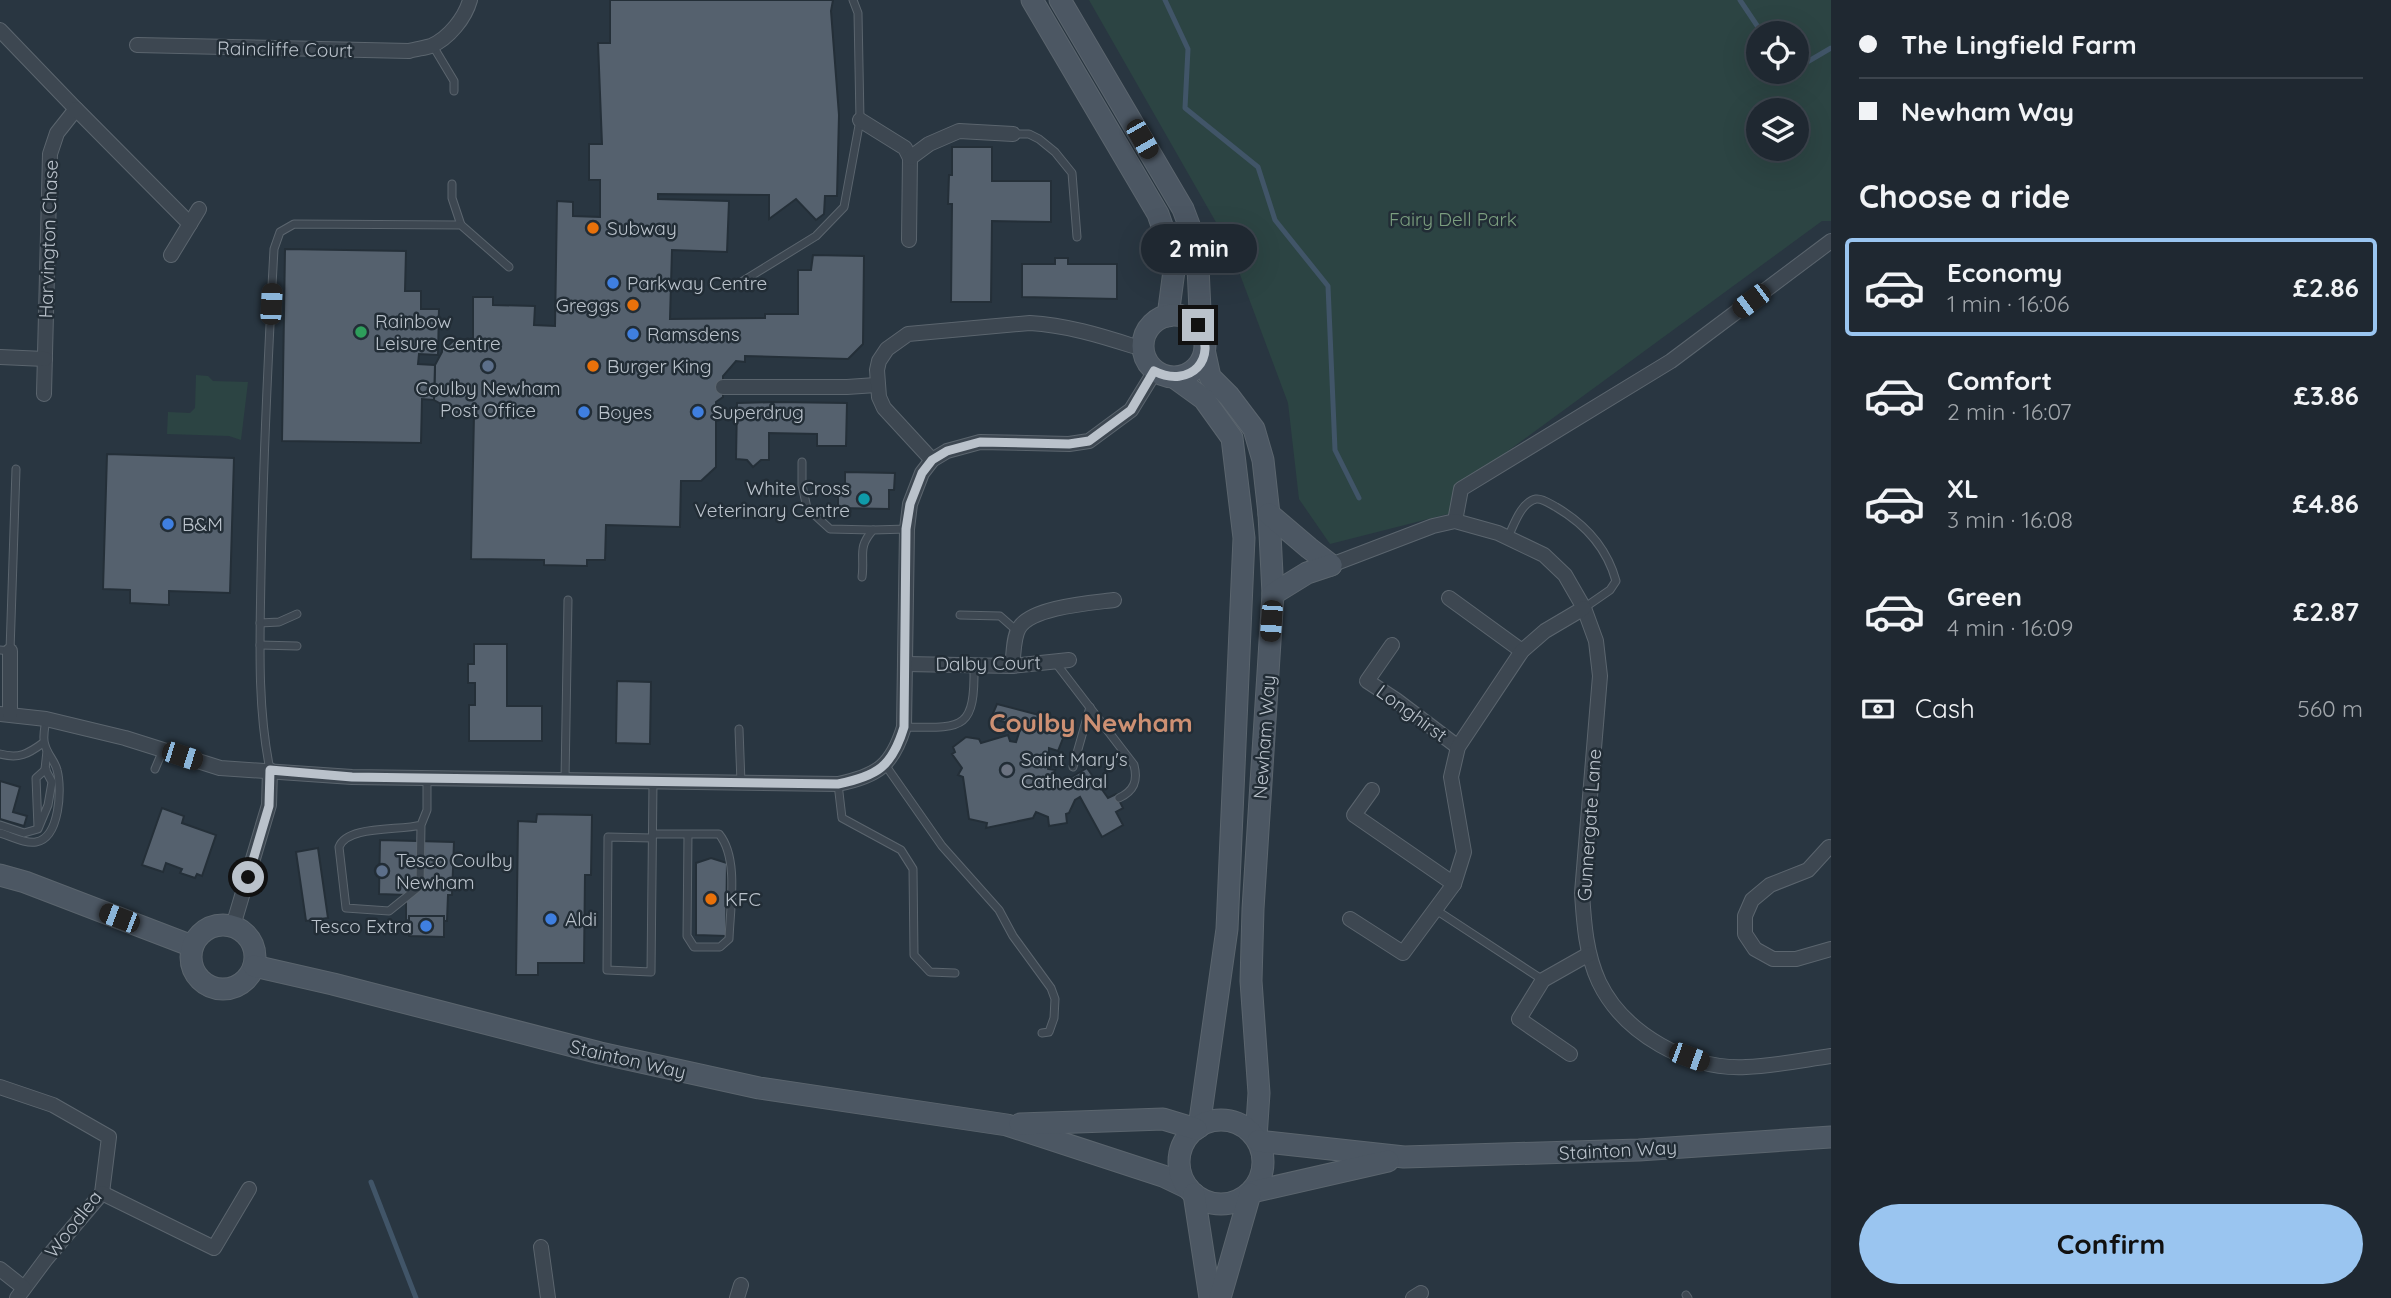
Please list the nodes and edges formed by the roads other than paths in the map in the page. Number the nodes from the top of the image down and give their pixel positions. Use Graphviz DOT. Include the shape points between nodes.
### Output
graph roads {
  1 [pos="470,0"];
  2 [pos="853,0"];
  3 [pos="1032,0"];
  4 [pos="1060,0"];
  5 [pos="0,30"];
  6 [pos="136,45"];
  7 [pos="432,45"];
  8 [pos="454,91"];
  9 [pos="76,109"];
  10 [pos="860,120"];
  11 [pos="1013,134"];
  12 [pos="910,158"];
  13 [pos="452,184"];
  14 [pos="199,209"];
  15 [pos="190,224"];
  16 [pos="461,225"];
  17 [pos="1077,237"];
  18 [pos="909,240"];
  19 [pos="1831,241"];
  20 [pos="171,256"];
  21 [pos="509,267"];
  22 [pos="738,284"];
  23 [pos="1168,316"];
  24 [pos="1198,325"];
  25 [pos="1133,346"];
  26 [pos="1205,354"];
  27 [pos="0,357"];
  28 [pos="45,359"];
  29 [pos="1154,371"];
  30 [pos="1175,378"];
  31 [pos="876,385"];
  32 [pos="723,387"];
  33 [pos="44,394"];
  34 [pos="932,460"];
  35 [pos="802,463"];
  36 [pos="16,470"];
  37 [pos="1269,514"];
  38 [pos="1455,522"];
  39 [pos="906,529"];
  40 [pos="873,530"];
  41 [pos="1508,538"];
  42 [pos="1331,565"];
  43 [pos="862,577"];
  44 [pos="1273,594"];
  45 [pos="1449,598"];
  46 [pos="569,600"];
  47 [pos="1114,600"];
  48 [pos="1584,608"];
  49 [pos="297,614"];
  50 [pos="960,615"];
  51 [pos="260,623"];
  52 [pos="1017,631"];
  53 [pos="260,645"];
  54 [pos="1392,645"];
  55 [pos="297,646"];
  56 [pos="5,651"];
  57 [pos="1522,651"];
  58 [pos="1062,661"];
  59 [pos="906,664"];
  60 [pos="974,666"];
  61 [pos="1012,666"];
  62 [pos="1090,707"];
  63 [pos="5,714"];
  64 [pos="46,719"];
  65 [pos="904,727"];
  66 [pos="739,729"];
  67 [pos="45,747"];
  68 [pos="1458,747"];
  69 [pos="163,750"];
  70 [pos="0,754"];
  71 [pos="886,766"];
  72 [pos="1073,766"];
  73 [pos="46,769"];
  74 [pos="155,769"];
  75 [pos="270,770"];
  76 [pos="427,778"];
  77 [pos="565,780"];
  78 [pos="653,782"];
  79 [pos="741,783"];
  80 [pos="838,784"];
  81 [pos="1372,790"];
  82 [pos="1119,799"];
  83 [pos="0,825"];
  84 [pos="421,825"];
  85 [pos="38,829"];
  86 [pos="0,833"];
  87 [pos="688,834"];
  88 [pos="653,836"];
  89 [pos="1829,847"];
  90 [pos="0,875"];
  91 [pos="1454,884"];
  92 [pos="1436,910"];
  93 [pos="1350,919"];
  94 [pos="233,926"];
  95 [pos="192,946"];
  96 [pos="1831,949"];
  97 [pos="1589,954"];
  98 [pos="254,966"];
  99 [pos="955,973"];
  100 [pos="1543,980"];
  101 [pos="1042,1033"];
  102 [pos="1570,1054"];
  103 [pos="1831,1056"];
  104 [pos="0,1087"];
  105 [pos="1007,1125"];
  106 [pos="1197,1128"];
  107 [pos="1831,1137"];
  108 [pos="1257,1139"];
  109 [pos="1404,1157"];
  110 [pos="249,1189"];
  111 [pos="1191,1191"];
  112 [pos="102,1193"];
  113 [pos="1251,1193"];
  114 [pos="541,1247"];
  115 [pos="0,1269"];
  116 [pos="21,1293"];
  117 [pos="548,1298"];
  118 [pos="1210,1298"];
  119 [pos="1220,1298"];
  1 -- 7 [label="street" via="451,31"];
  2 -- 10 [label="lane" via="858,13"];
  3 -- 23 [label="street" via="1158,214 1175,263"];
  4 -- 24 [label="street, Newham Way" via="1183,209 1197,246"];
  5 -- 9 [label="street"];
  6 -- 7 [label="street, Raincliffe Court" via="409,51"];
  7 -- 8 [label="lane" via="454,81"];
  9 -- 15 [label="street"];
  9 -- 28 [label="street, Harvington Chase" via="57,133 50,154"];
  10 -- 12 [label="street" via="905,148"];
  10 -- 22 [label="lane" via="844,207 816,236"];
  11 -- 12 [label="street" via="959,131"];
  11 -- 17 [label="lane" via="1039,139 1072,173"];
  12 -- 18 [label="street"];
  13 -- 16 [label="lane"];
  14 -- 15 [label="street"];
  15 -- 20 [label="street"];
  16 -- 21 [label="lane"];
  16 -- 51 [label="lane" via="294,224 280,232 274,249"];
  19 -- 38 [label="street" via="1671,361 1461,489"];
  23 -- 24 [label="street" via="1179,315"];
  23 -- 29 [label="street" via="1152,324 1143,344"];
  24 -- 26 [label="street, Newham Way"];
  25 -- 31 [label="street" via="1073,328 1030,323 908,334 879,361"];
  26 -- 30 [label="street" via="1193,372"];
  26 -- 37 [label="street, Newham Way" via="1210,377 1254,429"];
  27 -- 28 [label="street"];
  28 -- 33 [label="street, Harvington Chase"];
  29 -- 30 [label="street, Newham Way"];
  29 -- 34 [label="street" via="1131,410 1089,441 980,442"];
  30 -- 106 [label="street, Newham Way" via="1204,399 1232,438 1244,538 1227,929"];
  31 -- 32 [label="street"];
  31 -- 34 [label="street" via="884,408"];
  34 -- 39 [label="street" via="910,504"];
  35 -- 40 [label="lane" via="807,508 830,529"];
  36 -- 56 [label="lane"];
  37 -- 42 [label="street"];
  37 -- 44 [label="street, Newham Way"];
  38 -- 41 [label="street, Gunnergate Lane"];
  38 -- 42 [label="street, Gunnergate Lane"];
  39 -- 40 [label="lane"];
  39 -- 59 [label="street"];
  40 -- 43 [label="lane" via="862,542"];
  41 -- 48 [label="street, Gunnergate Lane" via="1544,555 1565,575"];
  41 -- 48 [label="lane" via="1525,506 1535,499 1543,499 1576,519 1601,547 1616,581"];
  42 -- 44 [label="street" via="1307,573"];
  44 -- 108 [label="street, Newham Way" via="1253,909"];
  45 -- 57 [label="street"];
  46 -- 77 [label="lane"];
  47 -- 52 [label="street" via="1073,605 1026,619"];
  48 -- 57 [label="street, Longhirst"];
  48 -- 97 [label="street, Gunnergate Lane" via="1596,641 1600,676 1582,893"];
  49 -- 51 [label="lane" via="279,622"];
  50 -- 52 [label="lane" via="1000,616"];
  51 -- 53 [label="lane"];
  52 -- 61 [label="street"];
  53 -- 55 [label="lane"];
  53 -- 75 [label="lane" via="264,743"];
  54 -- 68 [label="street, Longhirst" via="1367,681"];
  56 -- 63 [label="street"];
  57 -- 68 [label="street, Longhirst"];
  58 -- 61 [label="street, Dalby Court"];
  58 -- 62 [label="lane"];
  59 -- 60 [label="street, Dalby Court"];
  59 -- 65 [label="street"];
  60 -- 61 [label="street, Dalby Court"];
  60 -- 65 [label="lane" via="975,697 960,723 944,729"];
  62 -- 72 [label="lane"];
  62 -- 82 [label="lane" via="1134,765 1135,784"];
  63 -- 64 [label="street"];
  64 -- 67 [label="lane"];
  64 -- 69 [label="street"];
  65 -- 71 [label="street"];
  66 -- 79 [label="lane"];
  67 -- 70 [label="lane" via="16,758"];
  67 -- 73 [label="lane"];
  67 -- 86 [label="lane" via="57,770 58,809 51,832 34,842"];
  68 -- 91 [label="street, Longhirst" via="1451,777 1464,852"];
  69 -- 74 [label="lane"];
  69 -- 75 [label="street" via="220,768"];
  71 -- 80 [label="street" via="864,779"];
  71 -- 101 [label="lane" via="942,846 999,910 1051,988 1054,1018 1049,1032"];
  73 -- 85 [label="lane" via="52,782"];
  73 -- 85 [label="lane" via="36,778"];
  75 -- 76 [label="street"];
  75 -- 94 [label="street" via="269,806"];
  76 -- 77 [label="street"];
  76 -- 84 [label="lane" via="427,810"];
  77 -- 78 [label="street"];
  78 -- 79 [label="street"];
  78 -- 88 [label="lane"];
  79 -- 80 [label="street"];
  80 -- 99 [label="lane" via="842,818 901,850 913,869 914,955 930,972"];
  81 -- 91 [label="street" via="1354,815"];
  83 -- 85 [label="lane" via="24,833"];
  84 -- 84 [label="lane" via="364,832 341,841 346,908 390,911 420,886"];
  87 -- 87 [label="lane" via="687,936 694,947 720,947 729,939 731,861 726,843 719,834"];
  87 -- 88 [label="lane"];
  88 -- 88 [label="lane" via="651,972 607,970 608,837"];
  89 -- 96 [label="street" via="1808,870 1770,885 1752,900 1745,916 1745,934 1755,949 1773,959 1796,959"];
  90 -- 95 [label="street"];
  91 -- 92 [label="street, Longhirst"];
  92 -- 93 [label="street, Longhirst" via="1403,953"];
  92 -- 100 [label="lane"];
  94 -- 95 [label="street" via="209,927"];
  94 -- 98 [label="street" via="250,939"];
  95 -- 98 [label="street" via="192,969 218,989 240,984"];
  97 -- 100 [label="street"];
  97 -- 103 [label="street, Gunnergate Lane" via="1600,984 1619,1011 1652,1040 1674,1052 1703,1063 1744,1068"];
  98 -- 105 [label="street, Stainton Way" via="759,1088"];
  100 -- 102 [label="street" via="1519,1019"];
  104 -- 112 [label="street, Woodlea" via="53,1105 109,1137"];
  105 -- 106 [label="street, Stainton Way" via="1163,1119"];
  105 -- 111 [label="street, Stainton Way" via="1163,1176"];
  106 -- 108 [label="street" via="1223,1120 1247,1129"];
  106 -- 111 [label="street" via="1187,1138 1179,1163"];
  107 -- 109 [label="street, Stainton Way" via="1639,1150"];
  108 -- 109 [label="street, Stainton Way"];
  108 -- 113 [label="street" via="1263,1167"];
  109 -- 113 [label="street, Stainton Way"];
  110 -- 112 [label="street" via="214,1248"];
  111 -- 113 [label="street" via="1216,1204 1228,1204"];
  111 -- 118 [label="street"];
  112 -- 116 [label="street, Woodlea"];
  113 -- 119 [label="street"];
  114 -- 117 [label="street"];
  115 -- 116 [label="street"];
}
